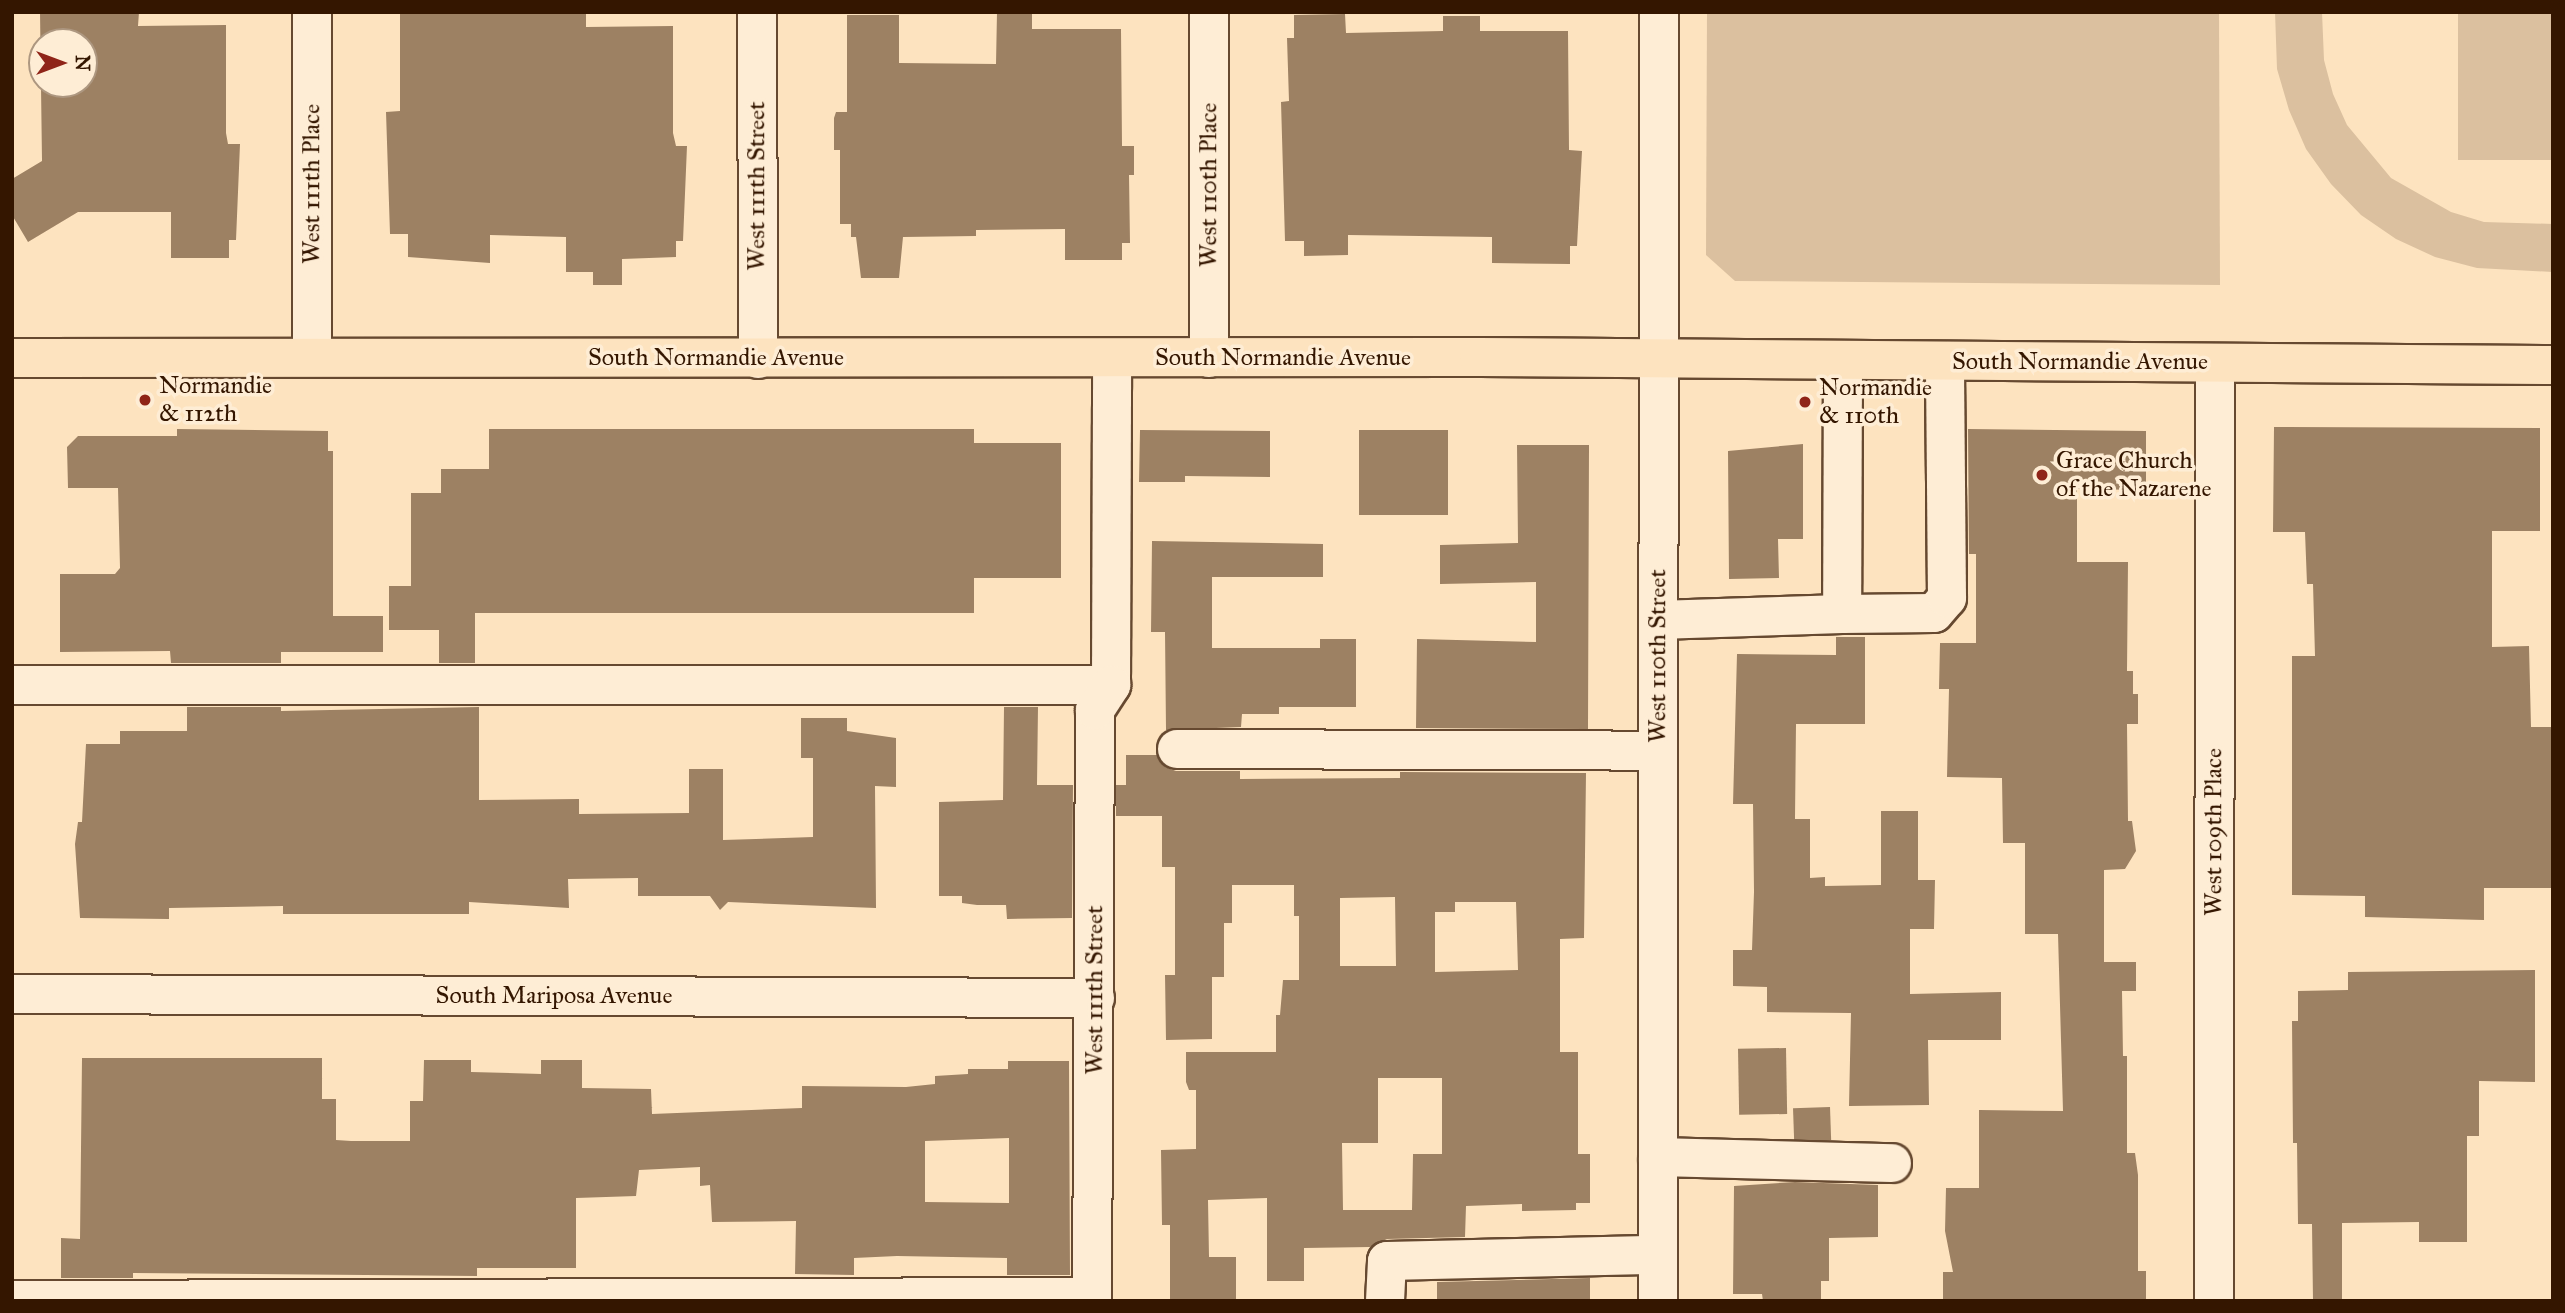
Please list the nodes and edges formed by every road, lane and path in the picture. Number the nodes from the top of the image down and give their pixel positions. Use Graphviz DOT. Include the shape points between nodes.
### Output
graph roads {
  1 [pos="312,12"];
  2 [pos="757,12"];
  3 [pos="1209,12"];
  4 [pos="1659,12"];
  5 [pos="312,356"];
  6 [pos="12,358"];
  7 [pos="1112,358"];
  8 [pos="1209,358"];
  9 [pos="758,359"];
  10 [pos="1659,359"];
  11 [pos="1843,360"];
  12 [pos="1945,361"];
  13 [pos="2215,363"];
  14 [pos="2553,365"];
  15 [pos="1842,614"];
  16 [pos="1658,620"];
  17 [pos="12,685"];
  18 [pos="1111,685"];
  19 [pos="1177,749"];
  20 [pos="1658,751"];
  21 [pos="12,993"];
  22 [pos="1095,998"];
  23 [pos="1658,1157"];
  24 [pos="1892,1163"];
  25 [pos="1658,1255"];
  26 [pos="1092,1299"];
  27 [pos="12,1300"];
  28 [pos="1385,1301"];
  29 [pos="1658,1301"];
  30 [pos="2214,1301"];
  1 -- 5 [label="street, West 111th Place"];
  2 -- 9 [label="street, West 111th Street"];
  3 -- 8 [label="street, West 110th Place"];
  4 -- 10 [label="street, West 110th Street"];
  5 -- 6 [label="main road, South Normandie Avenue"];
  5 -- 9 [label="main road, South Normandie Avenue"];
  7 -- 8 [label="main road, South Normandie Avenue"];
  7 -- 9 [label="main road, South Normandie Avenue"];
  7 -- 18 [label="street"];
  8 -- 10 [label="main road, South Normandie Avenue"];
  10 -- 11 [label="main road, South Normandie Avenue"];
  10 -- 16 [label="street, West 110th Street"];
  11 -- 12 [label="main road, South Normandie Avenue"];
  11 -- 15 [label="street"];
  12 -- 13 [label="main road, South Normandie Avenue"];
  12 -- 15 [label="street" via="1947,598 1934,613"];
  13 -- 14 [label="main road, South Normandie Avenue"];
  13 -- 30 [label="street, West 109th Place"];
  15 -- 16 [label="street"];
  16 -- 20 [label="street, West 110th Street"];
  17 -- 18 [label="street"];
  18 -- 22 [label="street, West 111th Street" via="1095,710"];
  19 -- 20 [label="street"];
  20 -- 23 [label="street, West 110th Street"];
  21 -- 22 [label="street, South Mariposa Avenue"];
  22 -- 26 [label="street, West 111th Street"];
  23 -- 24 [label="street"];
  23 -- 25 [label="street, West 110th Street"];
  25 -- 28 [label="street" via="1387,1261"];
  25 -- 29 [label="street, West 110th Street"];
  26 -- 27 [label="street"];
}
